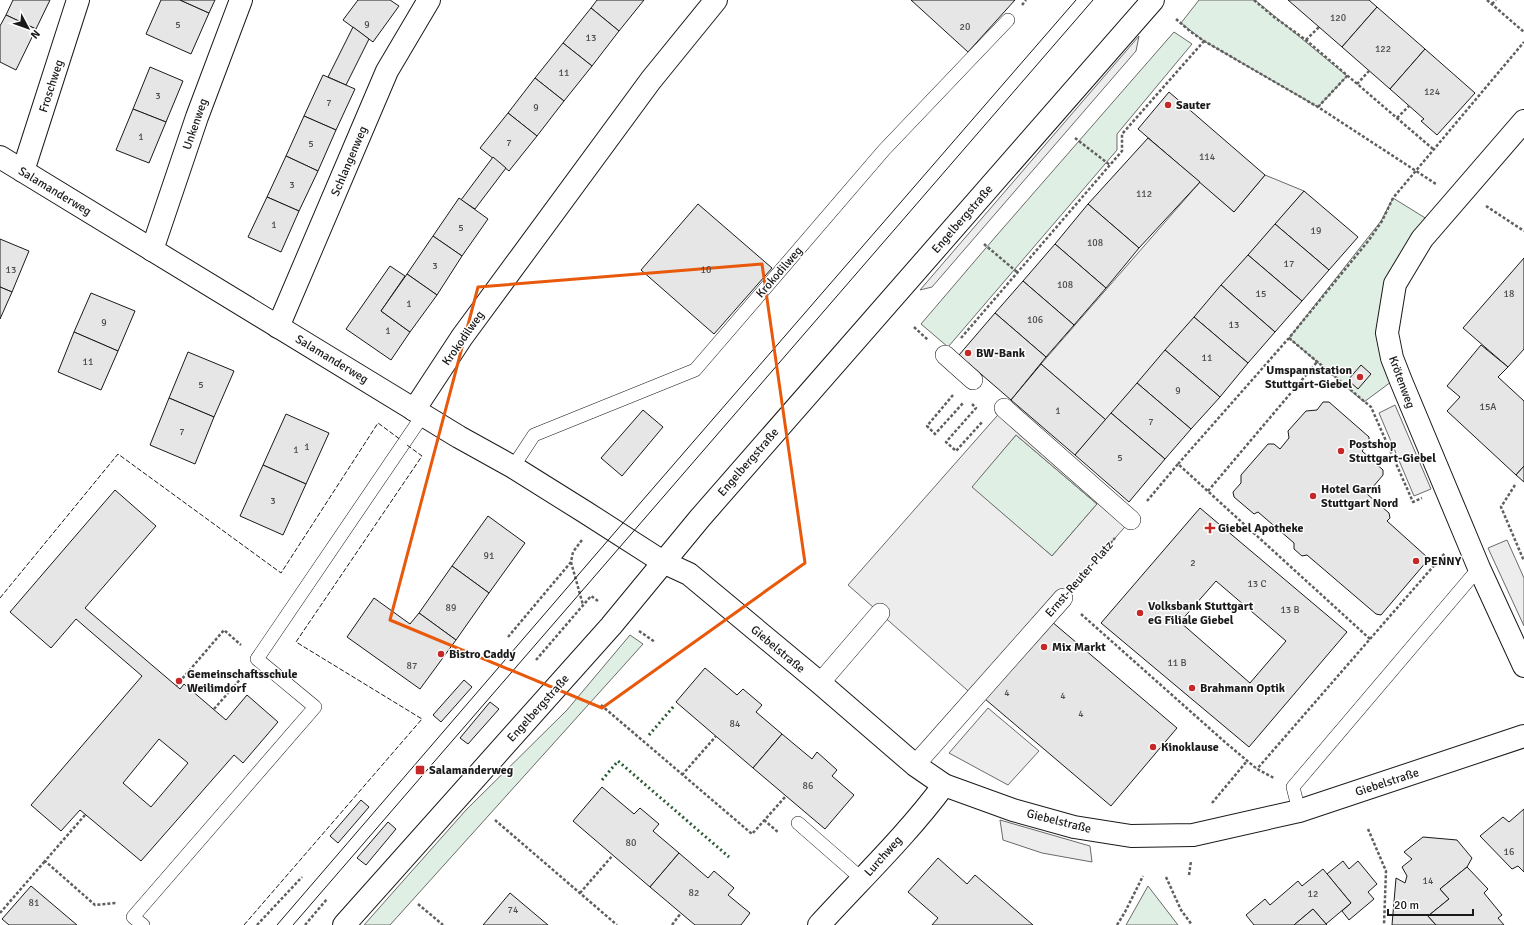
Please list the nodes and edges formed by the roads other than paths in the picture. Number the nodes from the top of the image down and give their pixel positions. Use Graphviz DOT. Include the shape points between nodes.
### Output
graph roads {
  1 [pos="78,0"];
  2 [pos="241,0"];
  3 [pos="429,0"];
  4 [pos="716,0"];
  5 [pos="1153,0"];
  6 [pos="1008,20"];
  7 [pos="1524,121"];
  8 [pos="0,157"];
  9 [pos="23,171"];
  10 [pos="152,250"];
  11 [pos="278,327"];
  12 [pos="945,356"];
  13 [pos="971,378"];
  14 [pos="1004,408"];
  15 [pos="418,412"];
  16 [pos="513,467"];
  17 [pos="1131,520"];
  18 [pos="663,562"];
  19 [pos="1479,568"];
  20 [pos="1063,598"];
  21 [pos="880,613"];
  22 [pos="1524,666"];
  23 [pos="820,683"];
  24 [pos="1524,736"];
  25 [pos="915,765"];
  26 [pos="944,784"];
  27 [pos="1299,812"];
  28 [pos="798,823"];
  29 [pos="862,879"];
  30 [pos="138,921"];
  31 [pos="344,925"];
  32 [pos="819,925"];
  1 -- 9 [label="street, Froschweg"];
  2 -- 10 [label="street, Unkenweg" via="197,117"];
  3 -- 11 [label="street, Schlangenweg" via="387,71"];
  4 -- 15 [label="street, Krokodilweg" via="646,86 462,337"];
  5 -- 18 [label="street, Engelbergstraße"];
  6 -- 16 [label="lane, Krokodilweg" via="884,150 695,370 534,435"];
  7 -- 19 [label="street, Krötenweg" via="1422,239 1395,284 1387,333 1392,358 1401,381"];
  8 -- 9 [label="street, Salamanderweg"];
  9 -- 10 [label="street, Salamanderweg"];
  10 -- 11 [label="street, Salamanderweg"];
  11 -- 15 [label="street, Salamanderweg"];
  12 -- 13 [label="street"];
  14 -- 17 [label="street"];
  15 -- 16 [label="street, Salamanderweg"];
  15 -- 30 [label="lane" via="258,659 315,707"];
  16 -- 18 [label="street, Salamanderweg"];
  18 -- 23 [label="street, Giebelstraße" via="689,574"];
  18 -- 31 [label="street, Engelbergstraße" via="611,626"];
  19 -- 22 [label="street, Krötenweg"];
  19 -- 27 [label="lane" via="1293,787"];
  20 -- 25 [label="street, Ernst-Reuter-Platz"];
  21 -- 23 [label="street"];
  23 -- 25 [label="street, Giebelstraße"];
  24 -- 27 [label="street, Giebelstraße"];
  25 -- 26 [label="street, Giebelstraße"];
  26 -- 27 [label="street, Giebelstraße" via="1013,810 1074,827 1130,836 1193,835"];
  26 -- 29 [label="street, Lurchweg" via="930,804"];
  28 -- 29 [label="lane"];
  29 -- 32 [label="street, Lurchweg"];
}
